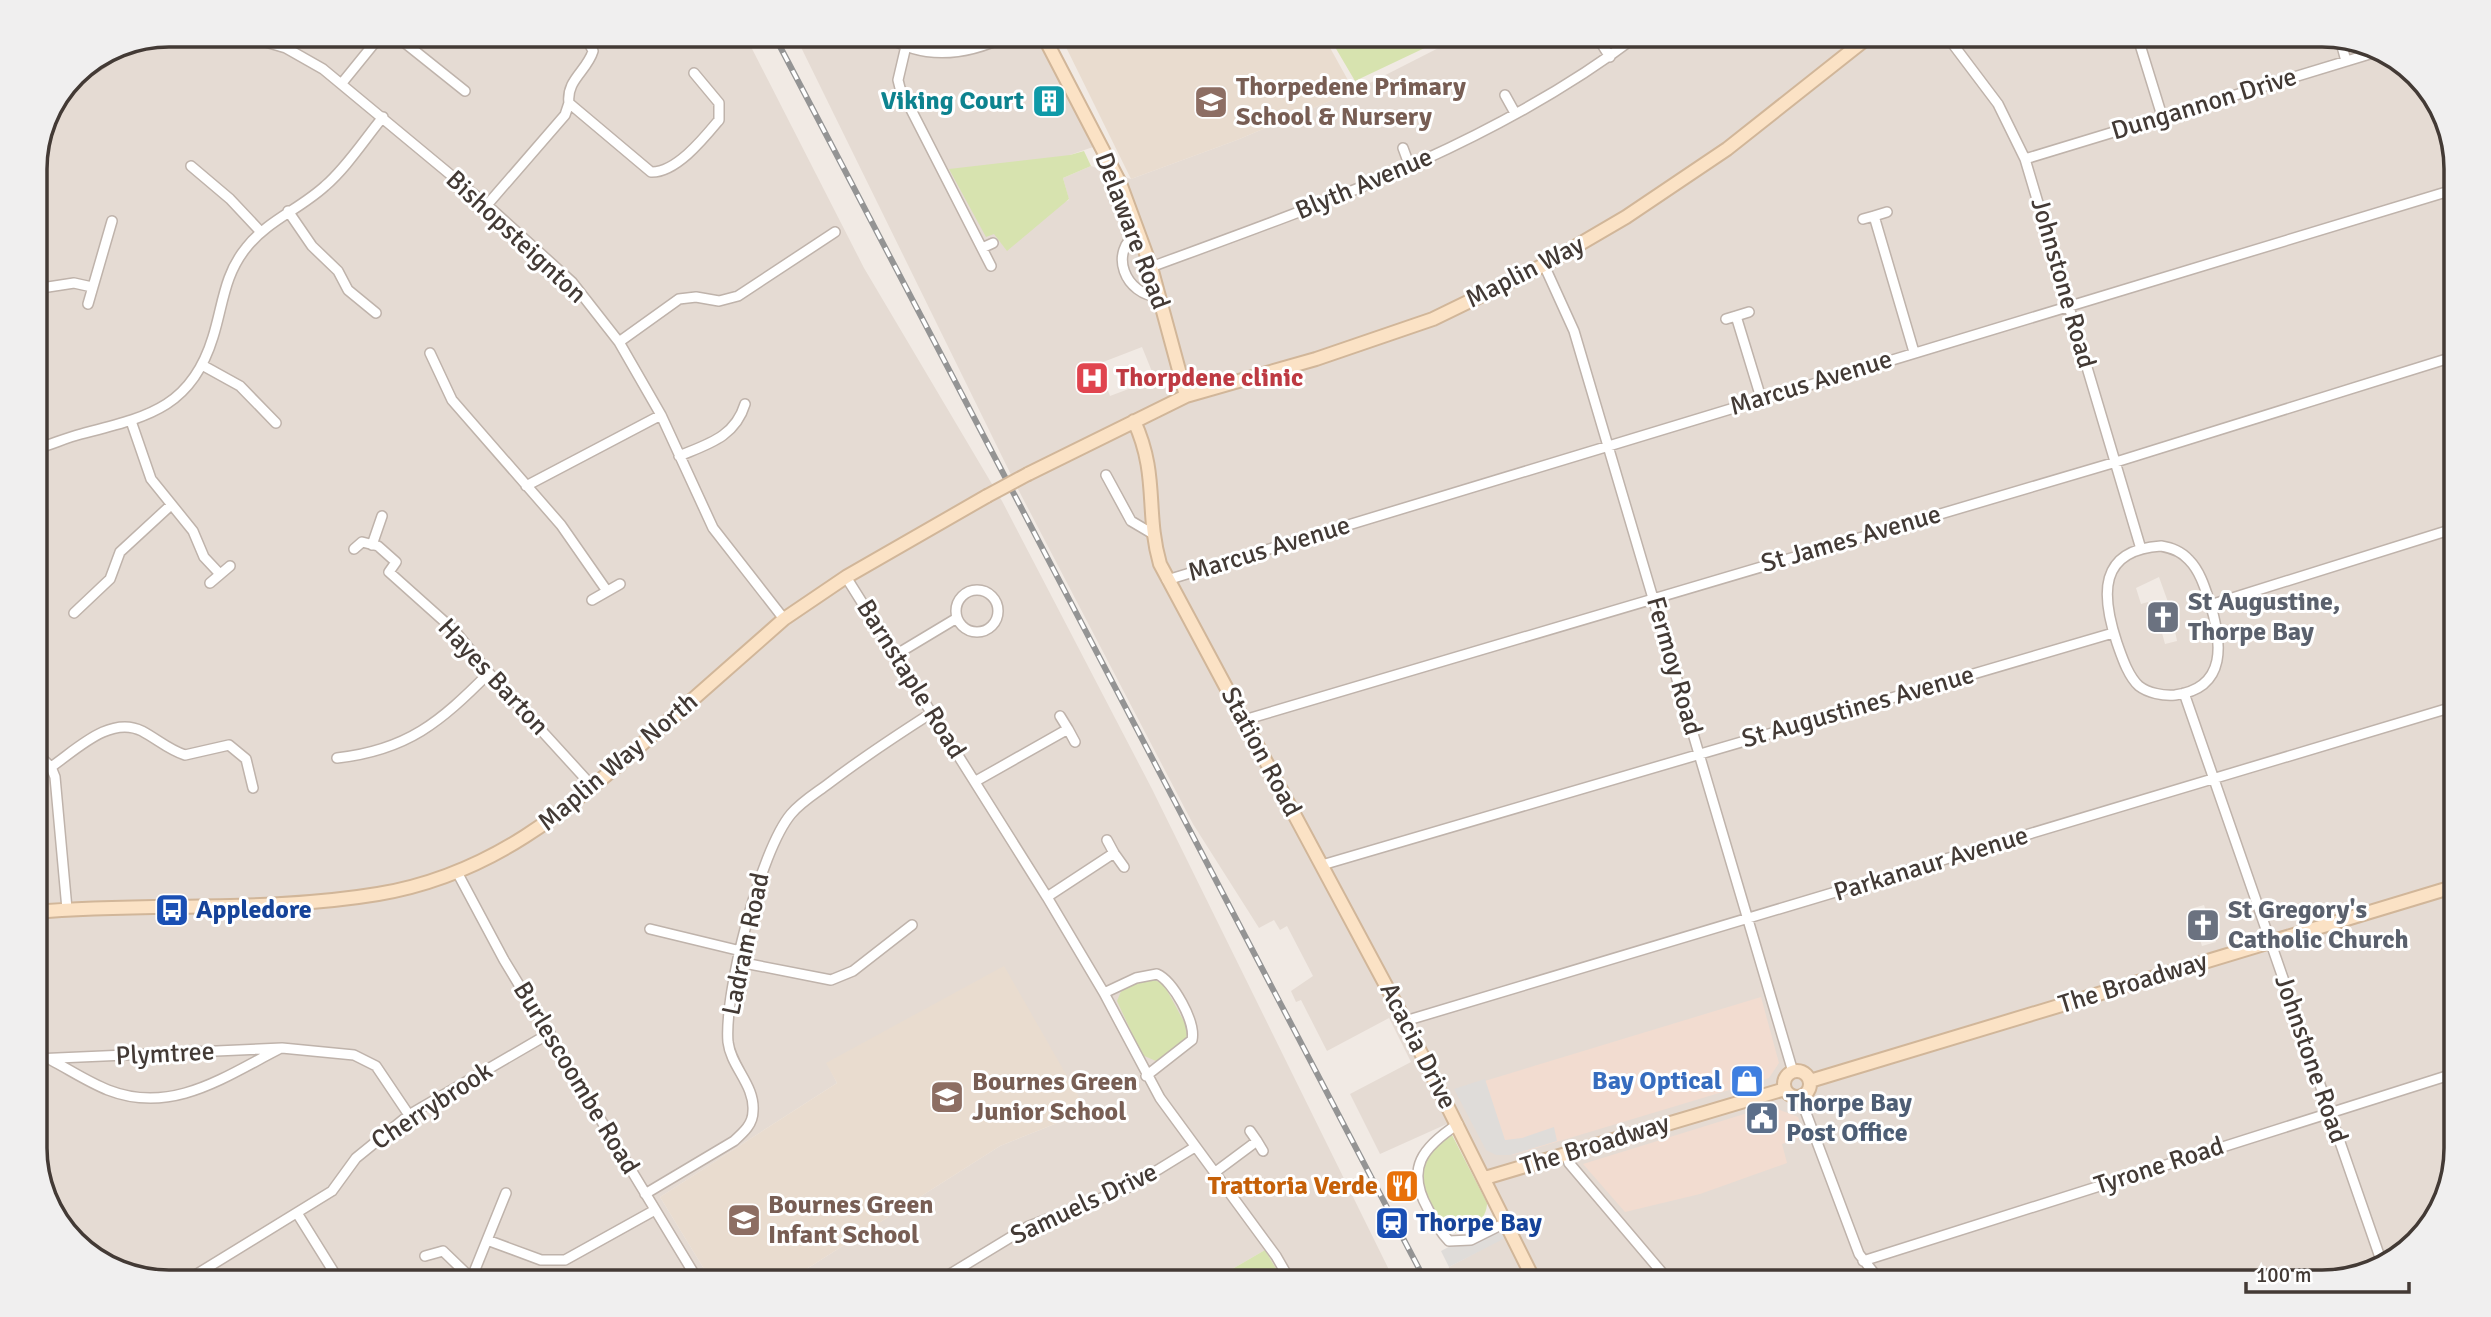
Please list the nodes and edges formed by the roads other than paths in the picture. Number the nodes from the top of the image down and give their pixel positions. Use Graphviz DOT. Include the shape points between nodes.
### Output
graph roads {
  1 [pos="282,47"];
  2 [pos="371,47"];
  3 [pos="410,47"];
  4 [pos="591,47"];
  5 [pos="906,47"];
  6 [pos="910,47"];
  7 [pos="982,47"];
  8 [pos="1049,47"];
  9 [pos="1604,47"];
  10 [pos="1623,47"];
  11 [pos="1856,47"];
  12 [pos="1956,47"];
  13 [pos="2141,47"];
  14 [pos="2343,50"];
  15 [pos="2365,55"];
  16 [pos="1610,57"];
  17 [pos="2346,61"];
  18 [pos="694,73"];
  19 [pos="342,83"];
  20 [pos="465,91"];
  21 [pos="1505,95"];
  22 [pos="569,103"];
  23 [pos="1515,113"];
  24 [pos="2162,116"];
  25 [pos="383,117"];
  26 [pos="1403,148"];
  27 [pos="2025,159"];
  28 [pos="191,166"];
  29 [pos="1410,167"];
  30 [pos="2443,193"];
  31 [pos="487,205"];
  32 [pos="288,211"];
  33 [pos="1887,212"];
  34 [pos="1874,216"];
  35 [pos="1863,219"];
  36 [pos="112,221"];
  37 [pos="261,232"];
  38 [pos="835,232"];
  39 [pos="1139,232"];
  40 [pos="993,243"];
  41 [pos="982,248"];
  42 [pos="1544,265"];
  43 [pos="991,266"];
  44 [pos="1151,267"];
  45 [pos="48,287"];
  46 [pos="92,287"];
  47 [pos="1160,297"];
  48 [pos="88,304"];
  49 [pos="2069,304"];
  50 [pos="1749,312"];
  51 [pos="376,313"];
  52 [pos="1737,316"];
  53 [pos="1726,319"];
  54 [pos="619,342"];
  55 [pos="1914,352"];
  56 [pos="430,353"];
  57 [pos="2443,360"];
  58 [pos="202,365"];
  59 [pos="1186,396"];
  60 [pos="1761,398"];
  61 [pos="745,404"];
  62 [pos="661,415"];
  63 [pos="131,421"];
  64 [pos="1134,421"];
  65 [pos="276,423"];
  66 [pos="48,445"];
  67 [pos="1609,445"];
  68 [pos="679,456"];
  69 [pos="2116,461"];
  70 [pos="1106,475"];
  71 [pos="526,486"];
  72 [pos="171,505"];
  73 [pos="382,516"];
  74 [pos="2443,532"];
  75 [pos="1153,534"];
  76 [pos="372,545"];
  77 [pos="354,549"];
  78 [pos="2141,549"];
  79 [pos="230,565"];
  80 [pos="220,574"];
  81 [pos="846,577"];
  82 [pos="1167,580"];
  83 [pos="209,583"];
  84 [pos="620,584"];
  85 [pos="607,591"];
  86 [pos="1654,597"];
  87 [pos="592,600"];
  88 [pos="2210,605"];
  89 [pos="74,613"];
  90 [pos="957,618"];
  91 [pos="783,619"];
  92 [pos="2113,633"];
  93 [pos="897,654"];
  94 [pos="489,673"];
  95 [pos="2183,693"];
  96 [pos="2444,710"];
  97 [pos="933,712"];
  98 [pos="1060,716"];
  99 [pos="1244,720"];
  100 [pos="1068,729"];
  101 [pos="1075,742"];
  102 [pos="1700,752"];
  103 [pos="337,758"];
  104 [pos="48,764"];
  105 [pos="51,767"];
  106 [pos="2212,779"];
  107 [pos="976,781"];
  108 [pos="593,787"];
  109 [pos="253,788"];
  110 [pos="1107,841"];
  111 [pos="1114,853"];
  112 [pos="1322,865"];
  113 [pos="1124,867"];
  114 [pos="457,872"];
  115 [pos="2444,890"];
  116 [pos="1047,897"];
  117 [pos="66,909"];
  118 [pos="48,911"];
  119 [pos="1748,919"];
  120 [pos="912,925"];
  121 [pos="650,929"];
  122 [pos="2270,941"];
  123 [pos="741,951"];
  124 [pos="739,962"];
  125 [pos="1377,968"];
  126 [pos="1104,993"];
  127 [pos="1405,1021"];
  128 [pos="550,1033"];
  129 [pos="282,1048"];
  130 [pos="243,1049"];
  131 [pos="49,1059"];
  132 [pos="87,1059"];
  133 [pos="248,1065"];
  134 [pos="1793,1072"];
  135 [pos="82,1076"];
  136 [pos="1146,1076"];
  137 [pos="2444,1077"];
  138 [pos="1810,1081"];
  139 [pos="1785,1089"];
  140 [pos="1800,1097"];
  141 [pos="2330,1112"];
  142 [pos="408,1115"];
  143 [pos="1458,1124"];
  144 [pos="1250,1131"];
  145 [pos="1256,1141"];
  146 [pos="1195,1147"];
  147 [pos="1264,1151"];
  148 [pos="1566,1154"];
  149 [pos="1213,1173"];
  150 [pos="1485,1178"];
  151 [pos="506,1193"];
  152 [pos="645,1195"];
  153 [pos="655,1210"];
  154 [pos="298,1213"];
  155 [pos="1505,1223"];
  156 [pos="487,1240"];
  157 [pos="425,1255"];
  158 [pos="2379,1255"];
  159 [pos="1863,1261"];
  160 [pos="204,1270"];
  161 [pos="333,1270"];
  162 [pos="461,1270"];
  163 [pos="474,1270"];
  164 [pos="692,1270"];
  165 [pos="957,1270"];
  166 [pos="1284,1270"];
  167 [pos="1529,1270"];
  168 [pos="1660,1270"];
  169 [pos="1871,1270"];
  1 -- 19 [label="street, Bishopsteignton"];
  2 -- 19 [label="street"];
  3 -- 20 [label="street"];
  4 -- 22 [label="street" via="588,64 571,85"];
  5 -- 41 [label="street" via="900,88"];
  6 -- 7 [label="street" via="935,53"];
  8 -- 39 [label="street, Delaware Road" via="1116,174"];
  9 -- 16 [label="street"];
  10 -- 16 [label="street, Blyth Avenue"];
  11 -- 42 [label="street, Maplin Way" via="1727,149"];
  12 -- 27 [label="street, Johnstone Road" via="1998,104"];
  13 -- 24 [label="street"];
  14 -- 17 [label="street"];
  15 -- 17 [label="street, Dungannon Drive"];
  16 -- 23 [label="street, Blyth Avenue"];
  17 -- 24 [label="street, Dungannon Drive"];
  18 -- 22 [label="street" via="719,103 719,120 663,171 644,169"];
  19 -- 25 [label="street, Bishopsteignton"];
  21 -- 23 [label="street"];
  22 -- 31 [label="street" via="565,115"];
  23 -- 29 [label="street, Blyth Avenue"];
  24 -- 27 [label="street, Dungannon Drive"];
  25 -- 31 [label="street, Bishopsteignton"];
  25 -- 32 [label="street" via="324,187"];
  26 -- 29 [label="street"];
  27 -- 49 [label="street, Johnstone Road"];
  28 -- 37 [label="street"];
  29 -- 44 [label="street, Blyth Avenue"];
  30 -- 49 [label="street, Marcus Avenue"];
  31 -- 54 [label="street, Bishopsteignton" via="572,282"];
  32 -- 37 [label="street"];
  32 -- 51 [label="street" via="312,246 338,271 348,290"];
  33 -- 34 [label="street"];
  34 -- 35 [label="street"];
  34 -- 55 [label="street"];
  36 -- 46 [label="street"];
  37 -- 58 [label="street" via="227,278"];
  38 -- 54 [label="street" via="738,296 719,301 679,299"];
  39 -- 44 [label="street, Delaware Road"];
  39 -- 47 [label="street" via="1130,237 1123,251 1129,282 1142,295"];
  40 -- 41 [label="street"];
  41 -- 43 [label="street"];
  42 -- 59 [label="street, Maplin Way" via="1433,319"];
  42 -- 67 [label="street, Fermoy Road" via="1574,331"];
  44 -- 47 [label="street, Delaware Road"];
  45 -- 46 [label="street" via="74,283"];
  46 -- 48 [label="street"];
  47 -- 59 [label="street, Delaware Road"];
  49 -- 55 [label="street, Marcus Avenue"];
  49 -- 69 [label="street, Johnstone Road"];
  50 -- 52 [label="street"];
  52 -- 53 [label="street"];
  52 -- 60 [label="street"];
  54 -- 62 [label="street, Bishopsteignton"];
  55 -- 60 [label="street, Marcus Avenue"];
  56 -- 71 [label="street" via="452,400"];
  57 -- 69 [label="street, St James Avenue"];
  58 -- 63 [label="street" via="169,403"];
  58 -- 65 [label="street" via="240,386"];
  59 -- 64 [label="street, Maplin Way"];
  60 -- 67 [label="street, Marcus Avenue"];
  61 -- 68 [label="street" via="740,419 726,434"];
  62 -- 68 [label="street, Bishopsteignton"];
  62 -- 71 [label="street"];
  63 -- 66 [label="street"];
  63 -- 72 [label="street" via="145,468"];
  64 -- 75 [label="street, Station Road" via="1150,465"];
  64 -- 81 [label="street, Maplin Way North, bridge" via="987,496"];
  67 -- 82 [label="street, Marcus Avenue"];
  67 -- 86 [label="street, Fermoy Road"];
  68 -- 91 [label="street, Bishopsteignton" via="713,528"];
  69 -- 78 [label="street, Johnstone Road"];
  69 -- 86 [label="street, St James Avenue"];
  70 -- 75 [label="street" via="1130,521"];
  71 -- 85 [label="street" via="580,550"];
  72 -- 80 [label="street"];
  72 -- 89 [label="street" via="120,552 110,579"];
  73 -- 76 [label="street"];
  74 -- 88 [label="street"];
  75 -- 82 [label="street, Station Road"];
  76 -- 77 [label="street" via="362,542"];
  76 -- 94 [label="street, Hayes Barton" via="396,562 388,572 455,631"];
  78 -- 88 [label="street" via="2161,546 2182,553 2194,566"];
  78 -- 92 [label="street" via="2123,557 2107,581"];
  79 -- 80 [label="street"];
  80 -- 83 [label="street"];
  81 -- 91 [label="street, Maplin Way North"];
  81 -- 93 [label="street, Barnstaple Road"];
  82 -- 99 [label="street, Station Road"];
  84 -- 85 [label="street"];
  85 -- 87 [label="street"];
  86 -- 99 [label="street, St James Avenue"];
  86 -- 102 [label="street, Fermoy Road"];
  88 -- 95 [label="street" via="2218,657 2210,677"];
  90 -- 90 [label="street" via="964,628 982,632 996,620 996,601 979,590 965,593 957,604"];
  90 -- 93 [label="street"];
  91 -- 108 [label="street, Maplin Way North"];
  92 -- 95 [label="street" via="2140,686 2163,695"];
  92 -- 102 [label="street, St Augustines Avenue"];
  93 -- 97 [label="street, Barnstaple Road"];
  94 -- 103 [label="street" via="418,735 372,754"];
  94 -- 108 [label="street, Hayes Barton"];
  95 -- 106 [label="street, Johnstone Road"];
  96 -- 106 [label="street, Parkanaur Avenue"];
  97 -- 107 [label="street, Barnstaple Road"];
  97 -- 123 [label="street, Ladram Road" via="862,758 791,814 759,876"];
  98 -- 100 [label="street"];
  99 -- 112 [label="street, Station Road"];
  100 -- 101 [label="street"];
  100 -- 107 [label="street, Barnstaple Road"];
  102 -- 112 [label="street, St Augustines Avenue"];
  102 -- 119 [label="street, Fermoy Road"];
  104 -- 105 [label="street"];
  105 -- 109 [label="street" via="109,729 124,726 185,755 229,746 246,759"];
  105 -- 117 [label="street"];
  106 -- 119 [label="street, Parkanaur Avenue"];
  106 -- 122 [label="street, Johnstone Road"];
  107 -- 116 [label="street, Barnstaple Road"];
  108 -- 114 [label="street, Maplin Way North" via="525,839"];
  110 -- 111 [label="street"];
  111 -- 113 [label="street"];
  111 -- 116 [label="street"];
  112 -- 125 [label="street, Station Road"];
  114 -- 117 [label="street, Maplin Way North" via="400,890 349,899"];
  114 -- 128 [label="street, Burlescoombe Road"];
  115 -- 122 [label="street, The Broadway"];
  116 -- 126 [label="street, Barnstaple Road"];
  117 -- 118 [label="street, Maplin Way North"];
  119 -- 127 [label="street, Parkanaur Avenue"];
  119 -- 134 [label="street, Fermoy Road"];
  120 -- 124 [label="street" via="853,971 831,980"];
  121 -- 123 [label="street"];
  122 -- 138 [label="street, The Broadway"];
  122 -- 141 [label="street, Johnstone Road"];
  123 -- 124 [label="street, Ladram Road"];
  124 -- 152 [label="street, Ladram Road" via="728,1044 750,1094 752,1118 734,1141"];
  125 -- 127 [label="street, Acacia Drive"];
  126 -- 136 [label="street, Barnstaple Road"];
  126 -- 136 [label="street" via="1157,974 1167,981 1185,1014 1193,1030 1192,1040"];
  127 -- 143 [label="street, Acacia Drive"];
  128 -- 142 [label="street, Cherrybrook"];
  128 -- 152 [label="street, Burlescoombe Road"];
  129 -- 130 [label="street, Plymtree"];
  129 -- 133 [label="street, Plymtree"];
  129 -- 142 [label="street, Plymtree" via="367,1060 384,1075"];
  130 -- 132 [label="street, Plymtree"];
  130 -- 133 [label="street, Plymtree"];
  131 -- 132 [label="street, Plymtree"];
  131 -- 135 [label="street, Plymtree"];
  132 -- 135 [label="street, Plymtree"];
  133 -- 135 [label="street, Plymtree" via="208,1088 165,1098 121,1095"];
  134 -- 138 [label="street" via="1805,1074"];
  134 -- 139 [label="street"];
  136 -- 146 [label="street, Barnstaple Road"];
  137 -- 141 [label="street, Tyrone Road"];
  138 -- 140 [label="street"];
  139 -- 140 [label="street"];
  139 -- 148 [label="street, The Broadway"];
  140 -- 159 [label="street"];
  141 -- 158 [label="street, Johnstone Road"];
  141 -- 159 [label="street, Tyrone Road"];
  142 -- 154 [label="street, Cherrybrook" via="356,1158 332,1191"];
  143 -- 150 [label="street, Acacia Drive"];
  143 -- 155 [label="street, Acacia Drive" via="1436,1138 1419,1162 1424,1202 1450,1241 1471,1240"];
  144 -- 145 [label="street"];
  145 -- 147 [label="street"];
  145 -- 149 [label="street"];
  146 -- 149 [label="street, Barnstaple Road"];
  146 -- 165 [label="street, Samuels Drive" via="1113,1195 1029,1226"];
  148 -- 150 [label="street, The Broadway"];
  148 -- 168 [label="street"];
  149 -- 166 [label="street, Barnstaple Road"];
  150 -- 155 [label="street, Acacia Drive"];
  151 -- 156 [label="street"];
  152 -- 153 [label="street, Burlescoombe Road"];
  153 -- 156 [label="street" via="565,1260 541,1260"];
  153 -- 164 [label="street, Burlescoombe Road"];
  154 -- 160 [label="street, Cherrybrook"];
  154 -- 161 [label="street"];
  155 -- 167 [label="street, Acacia Drive"];
  156 -- 163 [label="street"];
  157 -- 162 [label="street" via="443,1251"];
  159 -- 169 [label="street"];
}
